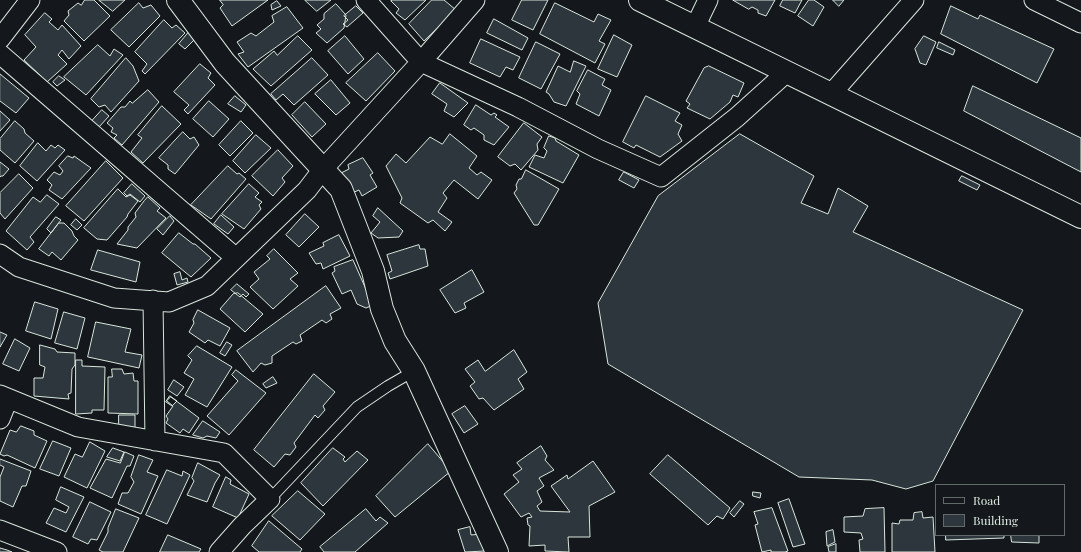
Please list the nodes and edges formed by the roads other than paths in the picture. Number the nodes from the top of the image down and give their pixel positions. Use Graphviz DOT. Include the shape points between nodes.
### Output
graph roads {
  1 [pos="30,0"];
  2 [pos="178,0"];
  3 [pos="366,0"];
  4 [pos="475,0"];
  5 [pos="640,0"];
  6 [pos="708,0"];
  7 [pos="1034,0"];
  8 [pos="906,3"];
  9 [pos="1081,22"];
  10 [pos="695,27"];
  11 [pos="0,39"];
  12 [pos="0,54"];
  13 [pos="421,62"];
  14 [pos="787,72"];
  15 [pos="832,93"];
  16 [pos="323,169"];
  17 [pos="1081,217"];
  18 [pos="0,254"];
  19 [pos="236,258"];
  20 [pos="153,300"];
  21 [pos="414,371"];
  22 [pos="4,397"];
  23 [pos="0,419"];
  24 [pos="155,441"];
  25 [pos="270,499"];
  26 [pos="0,530"];
  27 [pos="57,552"];
  28 [pos="219,552"];
  29 [pos="497,552"];
  1 -- 11 [label="street"];
  2 -- 16 [label="street" via="224,63"];
  3 -- 13 [label="street"];
  4 -- 13 [label="street"];
  5 -- 10 [label="street"];
  6 -- 10 [label="street"];
  7 -- 9 [label="street"];
  8 -- 15 [label="street"];
  10 -- 14 [label="street"];
  12 -- 19 [label="street"];
  13 -- 14 [label="street" via="661,177 737,117"];
  13 -- 16 [label="street"];
  14 -- 15 [label="street"];
  15 -- 17 [label="street"];
  16 -- 19 [label="street" via="307,190"];
  16 -- 21 [label="street" via="340,189 373,271 382,309 395,341"];
  18 -- 20 [label="street" via="18,267 114,298"];
  19 -- 20 [label="street" via="207,286 169,302"];
  20 -- 24 [label="street"];
  21 -- 25 [label="lane" via="357,407"];
  21 -- 29 [label="street"];
  22 -- 23 [label="street"];
  22 -- 24 [label="street" via="78,427"];
  24 -- 25 [label="street" via="224,453"];
  25 -- 28 [label="street"];
  26 -- 27 [label="street"];
}
